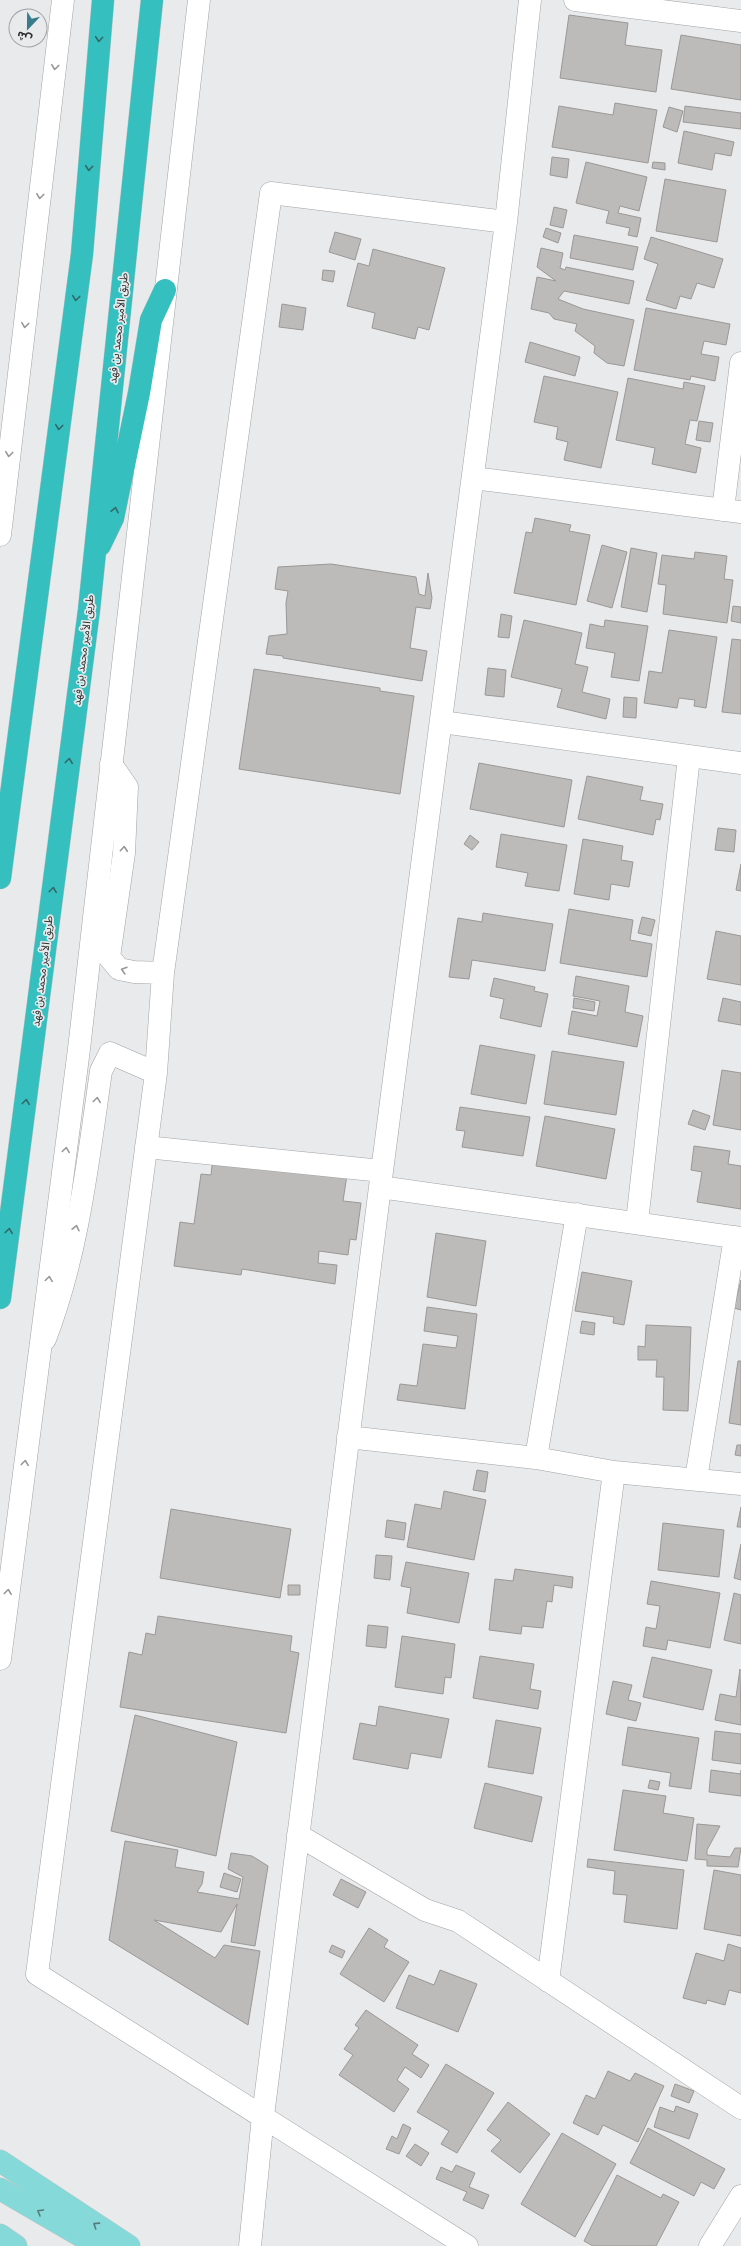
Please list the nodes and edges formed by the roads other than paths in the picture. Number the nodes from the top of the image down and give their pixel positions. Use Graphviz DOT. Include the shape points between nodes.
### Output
graph roads {
  1 [pos="63,0"];
  2 [pos="103,0"];
  3 [pos="152,0"];
  4 [pos="199,0"];
  5 [pos="530,0"];
  6 [pos="575,0"];
  7 [pos="741,21"];
  8 [pos="506,222"];
  9 [pos="165,290"];
  10 [pos="741,363"];
  11 [pos="473,478"];
  12 [pos="732,511"];
  13 [pos="0,535"];
  14 [pos="94,558"];
  15 [pos="442,722"];
  16 [pos="689,757"];
  17 [pos="741,763"];
  18 [pos="111,764"];
  19 [pos="0,878"];
  20 [pos="163,972"];
  21 [pos="156,1073"];
  22 [pos="146,1146"];
  23 [pos="381,1179"];
  24 [pos="577,1214"];
  25 [pos="637,1222"];
  26 [pos="738,1237"];
  27 [pos="0,1298"];
  28 [pos="38,1359"];
  29 [pos="348,1437"];
  30 [pos="536,1458"];
  31 [pos="614,1472"];
  32 [pos="696,1479"];
  33 [pos="741,1484"];
  34 [pos="0,1659"];
  35 [pos="298,1835"];
  36 [pos="548,1981"];
  37 [pos="741,2108"];
  38 [pos="263,2116"];
  39 [pos="0,2161"];
  40 [pos="0,2189"];
  41 [pos="741,2196"];
  42 [pos="0,2236"];
  43 [pos="16,2246"];
  44 [pos="98,2246"];
  45 [pos="129,2246"];
  46 [pos="250,2246"];
  47 [pos="467,2246"];
  48 [pos="710,2246"];
  1 -- 13 [label="street, one-way"];
  2 -- 19 [label="highway, one-way" via="82,254"];
  3 -- 14 [label="highway, طريق الأمير محمد بن فهد"];
  4 -- 9 [label="street"];
  5 -- 8 [label="street"];
  6 -- 7 [label="street"];
  8 -- 11 [label="street"];
  8 -- 20 [label="street" via="271,193"];
  14 -- 9 [label="highway, one-way" via="113,518 151,320"];
  9 -- 18 [label="street"];
  10 -- 12 [label="street"];
  11 -- 12 [label="street"];
  11 -- 15 [label="street"];
  27 -- 14 [label="highway, طريق الأمير محمد بن فهد, one-way"];
  15 -- 16 [label="street"];
  15 -- 23 [label="street"];
  16 -- 17 [label="street"];
  16 -- 25 [label="street"];
  20 -- 18 [label="street, one-way" via="119,969 109,957 124,853 127,786"];
  28 -- 18 [label="street, one-way" via="80,1049"];
  20 -- 21 [label="street"];
  21 -- 22 [label="street"];
  28 -- 21 [label="street, one-way" via="58,1306 78,1222 101,1071 110,1053"];
  22 -- 23 [label="street"];
  22 -- 38 [label="street" via="37,1974"];
  23 -- 24 [label="street"];
  23 -- 29 [label="street"];
  24 -- 25 [label="street"];
  24 -- 30 [label="street"];
  25 -- 26 [label="street"];
  26 -- 32 [label="street"];
  34 -- 28 [label="street, one-way"];
  29 -- 30 [label="street"];
  29 -- 35 [label="street"];
  30 -- 31 [label="street"];
  31 -- 32 [label="street"];
  31 -- 36 [label="street"];
  32 -- 33 [label="street"];
  35 -- 36 [label="street" via="425,1910 458,1921"];
  35 -- 38 [label="street"];
  36 -- 37 [label="street"];
  38 -- 46 [label="street"];
  38 -- 47 [label="street"];
  45 -- 39 [label="main road, one-way"];
  44 -- 40 [label="main road, one-way"];
  41 -- 48 [label="street"];
  42 -- 43 [label="main road"];
}
